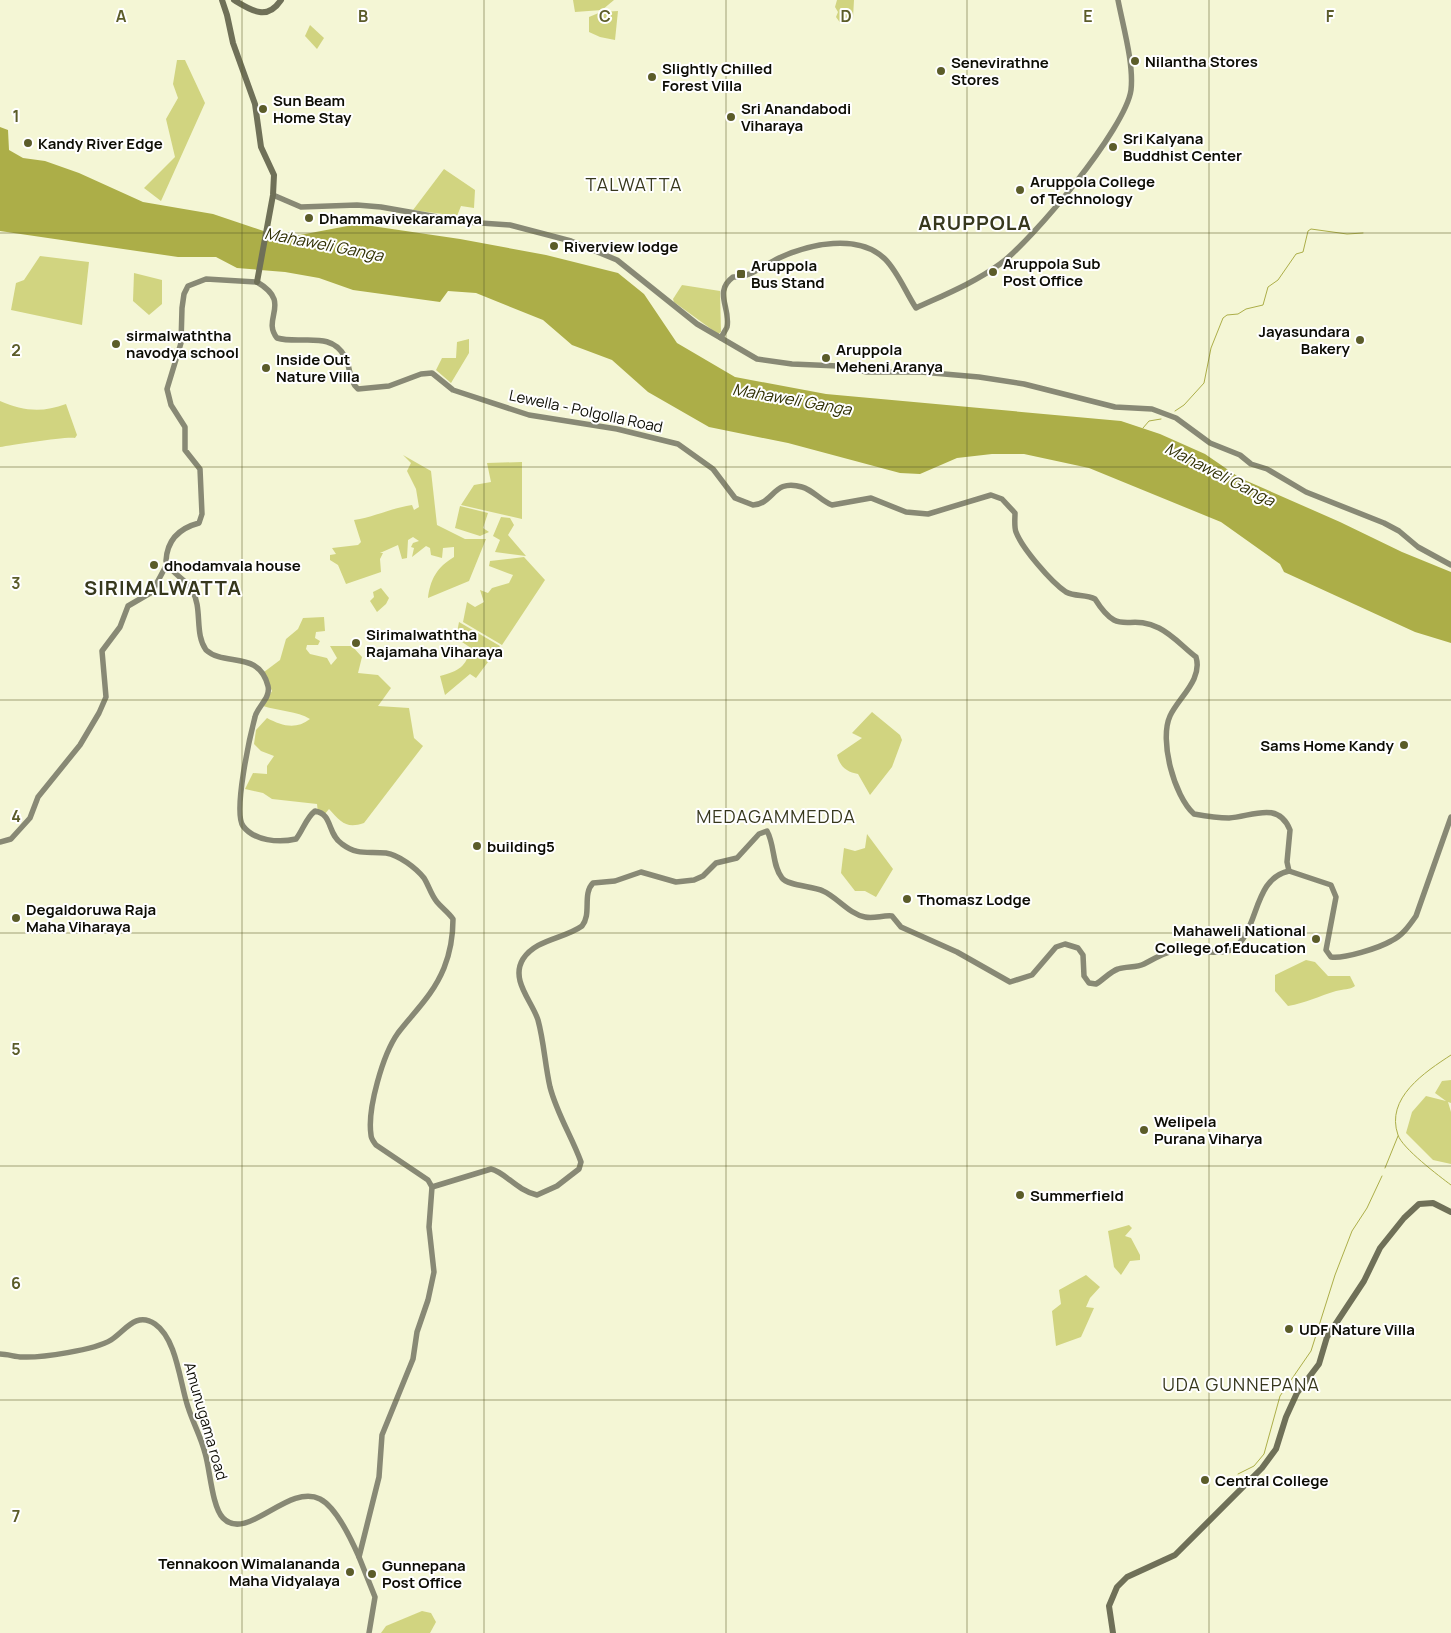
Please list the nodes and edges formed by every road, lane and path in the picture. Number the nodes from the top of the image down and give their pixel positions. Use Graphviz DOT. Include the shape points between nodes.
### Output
graph roads {
  1 [pos="222,0"];
  2 [pos="234,0"];
  3 [pos="281,0"];
  4 [pos="1118,0"];
  5 [pos="273,195"];
  6 [pos="257,279"];
  7 [pos="721,338"];
  8 [pos="167,564"];
  9 [pos="1451,565"];
  10 [pos="1451,818"];
  11 [pos="0,842"];
  12 [pos="1288,871"];
  13 [pos="432,1187"];
  14 [pos="1451,1212"];
  15 [pos="0,1354"];
  16 [pos="359,1557"];
  17 [pos="369,1633"];
  18 [pos="1113,1633"];
  1 -- 5 [label="main road" via="232,43 255,104 261,148 274,172"];
  2 -- 3 [label="main road" via="265,13 272,11"];
  4 -- 7 [label="street" via="1130,69 1128,101 1081,177 1009,256 973,280 916,308 887,261 868,248 840,244 803,248 727,281 723,293 727,327"];
  5 -- 6 [label="main road"];
  5 -- 7 [label="street" via="301,207 357,205 381,208 466,222 510,225 571,241 616,260 697,324"];
  6 -- 8 [label="street" via="206,279 188,286 184,294 181,343 167,389 171,405 185,427 185,450 200,470 202,514 198,523 177,533 166,552"];
  6 -- 12 [label="street, Lewella - Polgolla Road" via="275,300 272,327 277,338 332,342 344,354 358,390 389,386 427,372 453,390 529,415 655,437 678,444 701,459 720,476 731,495 753,505 786,485 804,487 832,505 871,498 914,513 928,514 991,495 1002,499 1015,513 1015,531 1019,538 1040,568 1067,593 1095,599 1114,621 1157,627 1196,657 1198,662 1192,683 1171,714 1167,727 1169,762 1178,787 1194,814 1228,818 1267,811 1279,816 1290,830"];
  7 -- 9 [label="street" via="757,359 838,366 867,372 979,377 1024,384 1115,407 1152,409 1176,418 1210,443 1240,455 1306,492 1384,523"];
  8 -- 11 [label="street" via="152,592 128,606 120,627 102,651 106,697 80,744 38,797 30,818 11,839"];
  8 -- 13 [label="street" via="194,595 200,635 206,650 222,658 246,660 268,685 268,692 255,715 242,778 242,825 256,836 283,842 296,839 314,811 323,812 332,833 348,848 365,854 387,853 410,865 453,919 444,967 431,992 390,1047 371,1116 371,1137 376,1145 426,1177"];
  10 -- 12 [label="street" via="1410,925 1391,941 1353,954 1335,958 1326,950 1336,897 1331,885"];
  12 -- 13 [label="street" via="1268,882 1240,943 1228,951 1168,952 1144,964 1117,969 1096,984 1089,983 1084,976 1084,955 1078,948 1065,944 1056,948 1032,975 1010,982 901,927 892,916 864,917 824,892 782,879 767,831 758,834 737,858 716,863 694,880 676,882 641,872 615,881 593,883 588,891 586,919 582,926 535,948 522,960 519,972 522,989 537,1015 550,1085 581,1162 579,1169 557,1186 537,1195 517,1187 491,1169"];
  13 -- 16 [label="street" via="429,1227 434,1272 413,1359 382,1435 379,1477"];
  14 -- 18 [label="main road" via="1432,1203 1422,1203 1395,1228 1327,1337 1319,1364 1294,1400 1272,1456 1175,1555 1127,1577 1117,1587 1109,1606"];
  15 -- 16 [label="street, Amunugama road" via="50,1357 110,1341 131,1323 142,1319 155,1324 166,1336 173,1353 223,1518 235,1525 246,1524 306,1495 321,1499 336,1514"];
  16 -- 17 [label="street" via="375,1597"];
}
